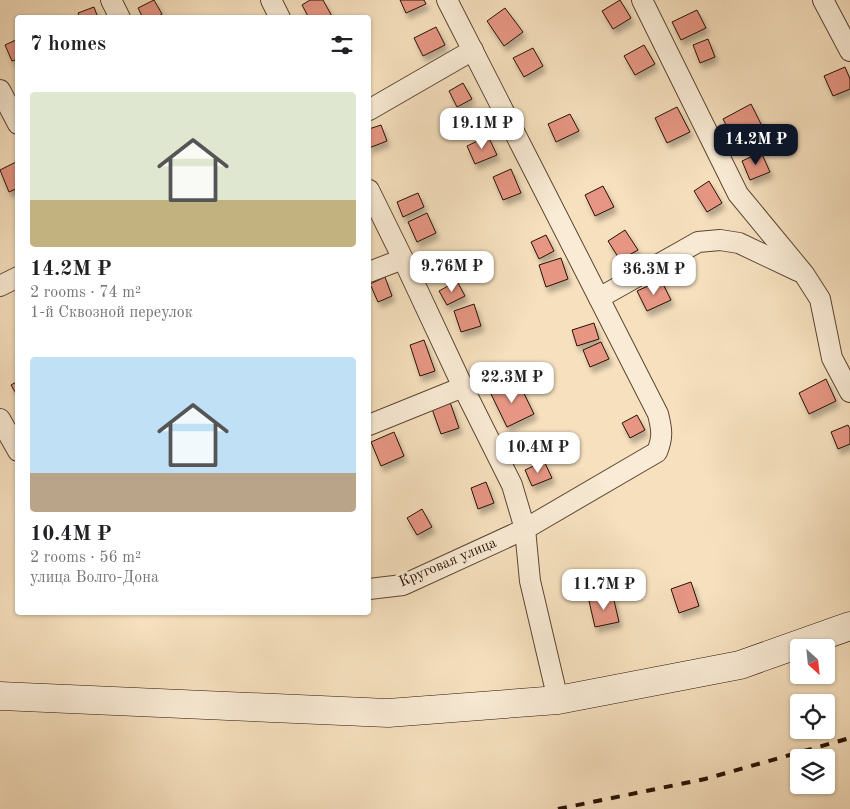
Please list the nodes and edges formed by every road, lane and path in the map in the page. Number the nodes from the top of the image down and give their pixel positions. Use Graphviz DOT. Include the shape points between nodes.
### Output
graph roads {
  1 [pos="111,0"];
  2 [pos="271,0"];
  3 [pos="447,0"];
  4 [pos="642,0"];
  5 [pos="823,0"];
  6 [pos="118,15"];
  7 [pos="278,15"];
  8 [pos="473,50"];
  9 [pos="850,51"];
  10 [pos="0,90"];
  11 [pos="371,109"];
  12 [pos="15,118"];
  13 [pos="371,194"];
  14 [pos="403,259"];
  15 [pos="371,271"];
  16 [pos="804,274"];
  17 [pos="15,278"];
  18 [pos="0,286"];
  19 [pos="599,298"];
  20 [pos="463,387"];
  21 [pos="850,392"];
  22 [pos="0,419"];
  23 [pos="371,424"];
  24 [pos="15,446"];
  25 [pos="524,529"];
  26 [pos="371,590"];
  27 [pos="850,626"];
  28 [pos="0,696"];
  29 [pos="558,700"];
  1 -- 6 [label="street"];
  2 -- 7 [label="street"];
  3 -- 8 [label="street, Круговая улица"];
  4 -- 16 [label="street" via="738,194"];
  5 -- 9 [label="street"];
  8 -- 11 [label="street"];
  8 -- 19 [label="street, Круговая улица"];
  10 -- 12 [label="street"];
  13 -- 14 [label="street"];
  14 -- 15 [label="street"];
  14 -- 20 [label="street"];
  16 -- 19 [label="street" via="739,244 720,240 698,242"];
  16 -- 21 [label="street" via="820,299 832,358"];
  17 -- 18 [label="street"];
  19 -- 25 [label="street, Круговая улица" via="658,414 662,439 657,452"];
  20 -- 23 [label="street"];
  20 -- 25 [label="street" via="512,485"];
  22 -- 24 [label="street"];
  25 -- 26 [label="street, Круговая улица" via="403,584"];
  25 -- 29 [label="street" via="530,581"];
  27 -- 29 [label="street" via="740,665"];
  28 -- 29 [label="street" via="388,713"];
}
